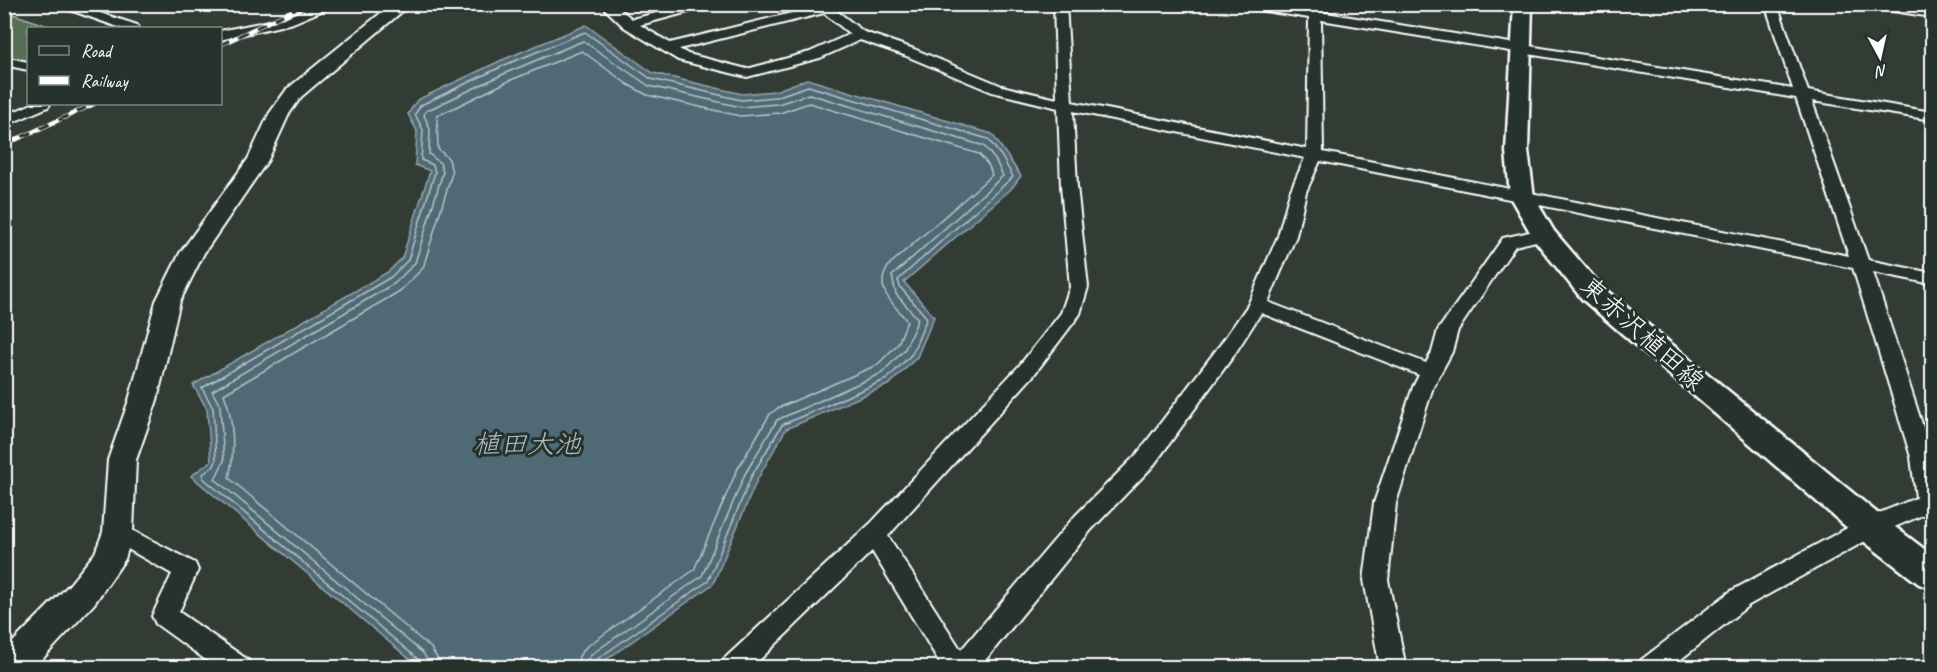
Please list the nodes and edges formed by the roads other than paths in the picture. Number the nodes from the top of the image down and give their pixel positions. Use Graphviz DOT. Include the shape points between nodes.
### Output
graph roads {
  1 [pos="59,4"];
  2 [pos="332,4"];
  3 [pos="403,4"];
  4 [pos="606,4"];
  5 [pos="712,4"];
  6 [pos="1060,4"];
  7 [pos="1246,4"];
  8 [pos="1523,4"];
  9 [pos="1771,4"];
  10 [pos="1873,4"];
  11 [pos="822,7"];
  12 [pos="1313,10"];
  13 [pos="1932,13"];
  14 [pos="629,24"];
  15 [pos="129,27"];
  16 [pos="222,35"];
  17 [pos="859,35"];
  18 [pos="667,48"];
  19 [pos="1520,50"];
  20 [pos="4,61"];
  21 [pos="27,66"];
  22 [pos="1801,95"];
  23 [pos="42,105"];
  24 [pos="1065,105"];
  25 [pos="1932,116"];
  26 [pos="4,122"];
  27 [pos="1315,154"];
  28 [pos="1522,197"];
  29 [pos="1543,234"];
  30 [pos="1861,264"];
  31 [pos="1932,278"];
  32 [pos="1257,305"];
  33 [pos="1431,372"];
  34 [pos="1870,527"];
  35 [pos="118,532"];
  36 [pos="874,535"];
  37 [pos="1932,574"];
  38 [pos="11,668"];
  39 [pos="239,668"];
  40 [pos="732,668"];
  41 [pos="960,668"];
  42 [pos="1393,668"];
  43 [pos="1650,668"];
  1 -- 15 [label="street"];
  2 -- 16 [label="street" via="283,22"];
  3 -- 35 [label="street" via="294,93 279,114 258,160 192,253 168,301 143,400 122,460"];
  4 -- 14 [label="street"];
  5 -- 14 [label="street"];
  6 -- 24 [label="street"];
  7 -- 12 [label="street"];
  8 -- 19 [label="main road, 東赤沢植田線"];
  9 -- 22 [label="street"];
  10 -- 13 [label="street"];
  11 -- 17 [label="street"];
  11 -- 18 [label="street"];
  12 -- 19 [label="street"];
  12 -- 27 [label="street"];
  14 -- 18 [label="street"];
  17 -- 18 [label="street" via="815,55 747,73 683,57"];
  17 -- 24 [label="street" via="997,89"];
  19 -- 22 [label="street"];
  19 -- 28 [label="main road, 東赤沢植田線" via="1517,152"];
  20 -- 21 [label="street"];
  22 -- 25 [label="street"];
  22 -- 30 [label="street"];
  23 -- 26 [label="street"];
  24 -- 27 [label="street"];
  24 -- 36 [label="street" via="1072,236 1078,262 1078,286 1070,314 1026,371"];
  27 -- 28 [label="street"];
  27 -- 32 [label="street" via="1298,192 1287,236"];
  28 -- 29 [label="main road, 東赤沢植田線"];
  28 -- 30 [label="street"];
  29 -- 33 [label="street" via="1509,242 1448,330"];
  29 -- 34 [label="main road, 東赤沢植田線" via="1592,293"];
  30 -- 31 [label="street"];
  30 -- 34 [label="street" via="1922,457 1929,495 1925,504"];
  32 -- 33 [label="street"];
  32 -- 41 [label="street" via="1145,460 1083,523"];
  33 -- 42 [label="street" via="1385,503 1376,580"];
  34 -- 37 [label="main road, 東赤沢植田線"];
  34 -- 43 [label="street" via="1740,598"];
  35 -- 38 [label="street" via="109,560"];
  35 -- 39 [label="street" via="186,570 165,616"];
  36 -- 40 [label="street"];
  36 -- 41 [label="street"];
}
